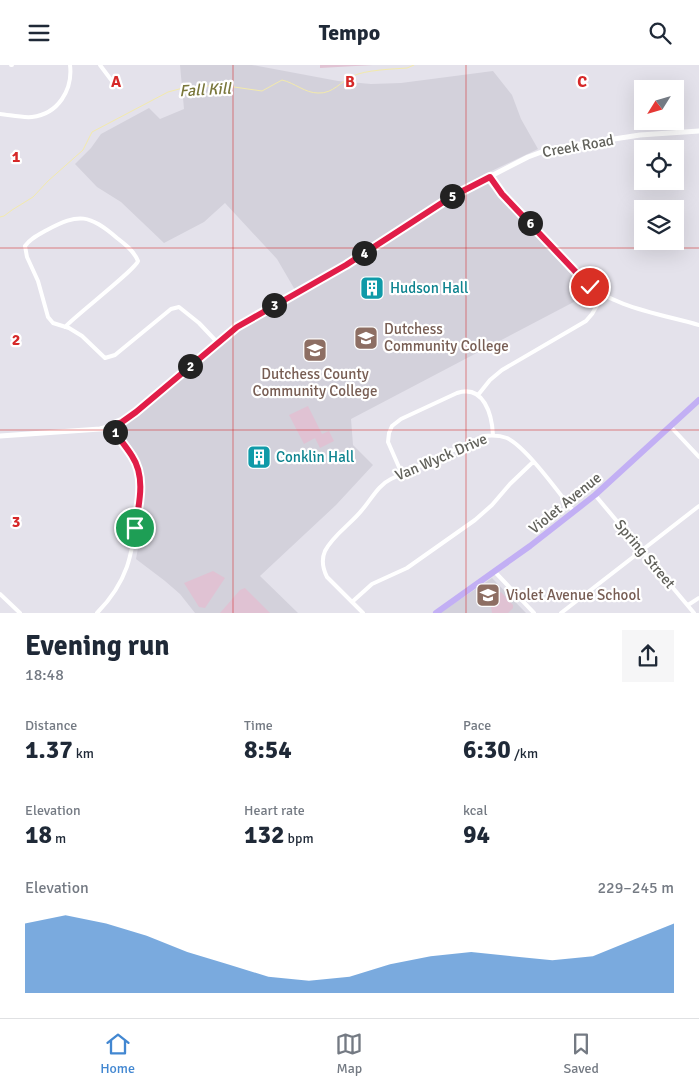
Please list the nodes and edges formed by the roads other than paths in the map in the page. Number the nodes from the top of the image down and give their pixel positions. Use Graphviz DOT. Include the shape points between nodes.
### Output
graph roads {
  1 [pos="70,65"];
  2 [pos="100,65"];
  3 [pos="112,81"];
  4 [pos="0,114"];
  5 [pos="699,131"];
  6 [pos="490,177"];
  7 [pos="603,295"];
  8 [pos="699,325"];
  9 [pos="65,327"];
  10 [pos="217,342"];
  11 [pos="478,395"];
  12 [pos="699,400"];
  13 [pos="112,426"];
  14 [pos="670,426"];
  15 [pos="493,435"];
  16 [pos="0,436"];
  17 [pos="699,457"];
  18 [pos="533,462"];
  19 [pos="402,474"];
  20 [pos="595,495"];
  21 [pos="699,506"];
  22 [pos="574,512"];
  23 [pos="642,550"];
  24 [pos="495,572"];
  25 [pos="0,594"];
  26 [pos="699,598"];
  27 [pos="352,603"];
  28 [pos="688,605"];
  29 [pos="20,613"];
  30 [pos="97,613"];
  31 [pos="363,613"];
  32 [pos="436,613"];
  33 [pos="534,613"];
  34 [pos="560,613"];
  35 [pos="694,613"];
  1 -- 4 [label="street" via="67,91 55,108 30,117"];
  2 -- 3 [label="street"];
  5 -- 6 [label="street, Creek Road" via="640,135 550,149"];
  6 -- 7 [label="street" via="582,279"];
  6 -- 10 [label="street, Creek Road" via="451,197"];
  7 -- 8 [label="street"];
  7 -- 11 [label="street" via="586,321 502,370"];
  9 -- 9 [label="street" via="137,264 132,251 113,234 97,222 78,218 35,237 26,247 48,317 53,323"];
  9 -- 10 [label="street" via="82,336 108,358 171,309 179,307"];
  10 -- 13 [label="street, Creek Road" via="136,412"];
  11 -- 15 [label="street" via="488,410"];
  11 -- 19 [label="street" via="467,391 457,393 394,424 388,442"];
  12 -- 14 [label="main road, Violet Avenue"];
  13 -- 16 [label="street, Creek Road"];
  13 -- 30 [label="street" via="138,466 140,487 130,562 114,592"];
  14 -- 17 [label="street"];
  14 -- 20 [label="main road, Violet Avenue"];
  15 -- 18 [label="street, Van Wyck Drive" via="513,442"];
  15 -- 19 [label="street, Van Wyck Drive" via="484,436"];
  18 -- 22 [label="street, Van Wyck Drive"];
  18 -- 27 [label="street" via="475,520 413,564 372,584"];
  19 -- 27 [label="street, Van Wyck Drive" via="383,484 326,550 323,563 327,577"];
  20 -- 22 [label="main road, Violet Avenue"];
  20 -- 23 [label="street, Spring Street"];
  21 -- 23 [label="street"];
  22 -- 24 [label="main road, Violet Avenue"];
  23 -- 28 [label="street, Spring Street"];
  23 -- 34 [label="street"];
  24 -- 32 [label="main road, Violet Avenue"];
  24 -- 33 [label="street"];
  25 -- 29 [label="street"];
  26 -- 28 [label="street"];
  27 -- 31 [label="street, Van Wyck Drive"];
  28 -- 35 [label="street, Spring Street"];
}
